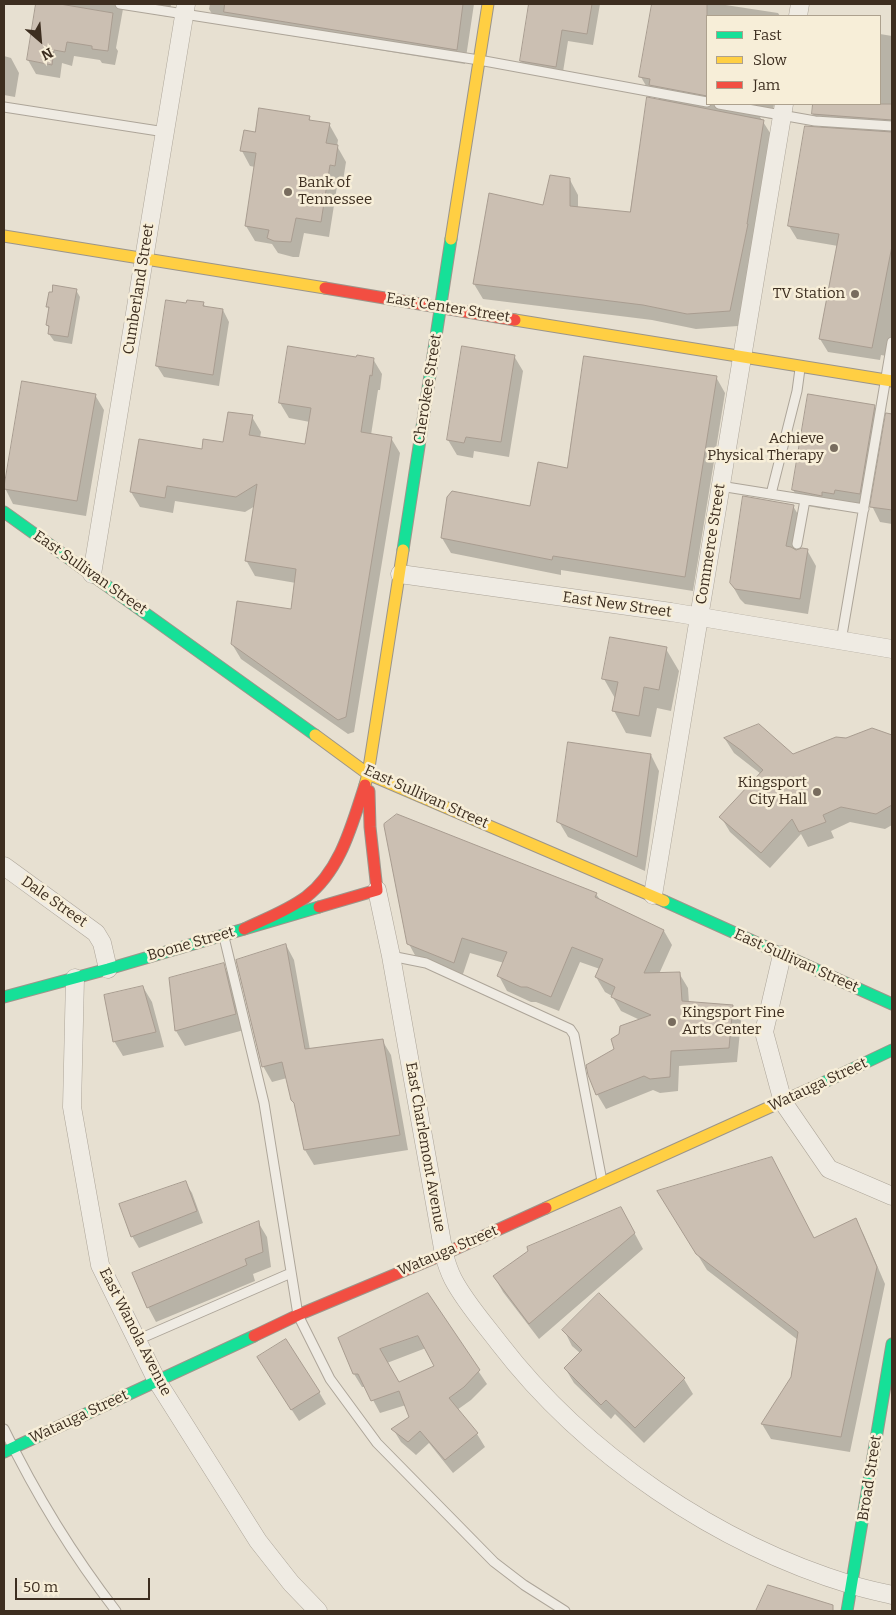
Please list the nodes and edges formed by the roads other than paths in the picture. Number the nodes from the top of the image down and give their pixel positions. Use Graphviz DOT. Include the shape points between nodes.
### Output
graph roads {
  1 [pos="120,4"];
  2 [pos="488,4"];
  3 [pos="185,9"];
  4 [pos="480,60"];
  5 [pos="706,102"];
  6 [pos="732,105"];
  7 [pos="4,107"];
  8 [pos="782,109"];
  9 [pos="892,126"];
  10 [pos="165,132"];
  11 [pos="4,236"];
  12 [pos="144,259"];
  13 [pos="441,307"];
  14 [pos="892,342"];
  15 [pos="742,356"];
  16 [pos="800,366"];
  17 [pos="889,381"];
  18 [pos="720,486"];
  19 [pos="771,494"];
  20 [pos="805,500"];
  21 [pos="864,509"];
  22 [pos="4,512"];
  23 [pos="797,544"];
  24 [pos="92,574"];
  25 [pos="400,574"];
  26 [pos="699,617"];
  27 [pos="841,641"];
  28 [pos="892,649"];
  29 [pos="368,774"];
  30 [pos="4,866"];
  31 [pos="377,890"];
  32 [pos="653,895"];
  33 [pos="244,929"];
  34 [pos="223,935"];
  35 [pos="782,955"];
  36 [pos="391,956"];
  37 [pos="108,969"];
  38 [pos="75,978"];
  39 [pos="4,997"];
  40 [pos="892,1004"];
  41 [pos="892,1050"];
  42 [pos="783,1102"];
  43 [pos="602,1183"];
  44 [pos="892,1196"];
  45 [pos="444,1254"];
  46 [pos="291,1273"];
  47 [pos="298,1315"];
  48 [pos="137,1340"];
  49 [pos="892,1344"];
  50 [pos="157,1381"];
  51 [pos="4,1429"];
  52 [pos="8,1450"];
  53 [pos="852,1585"];
  54 [pos="892,1595"];
  55 [pos="116,1611"];
  56 [pos="318,1611"];
  57 [pos="565,1611"];
  58 [pos="847,1611"];
  1 -- 3 [label="lane"];
  2 -- 4 [label="main road, Cherokee Street"];
  3 -- 4 [label="lane"];
  3 -- 10 [label="street, Cumberland Street"];
  4 -- 5 [label="lane"];
  4 -- 13 [label="main road, Cherokee Street"];
  6 -- 8 [label="lane"];
  7 -- 10 [label="lane"];
  8 -- 9 [label="lane" via="815,121"];
  8 -- 15 [label="street, Commerce Street"];
  10 -- 12 [label="street, Cumberland Street"];
  11 -- 12 [label="main road, East Center Street"];
  12 -- 13 [label="main road, East Center Street"];
  12 -- 24 [label="street, Cumberland Street"];
  13 -- 15 [label="main road, East Center Street"];
  13 -- 25 [label="main road, Cherokee Street"];
  14 -- 17 [label="lane"];
  15 -- 16 [label="main road, East Center Street"];
  15 -- 18 [label="street, Commerce Street"];
  16 -- 17 [label="main road, East Center Street"];
  16 -- 19 [label="lane"];
  17 -- 21 [label="lane" via="881,403"];
  18 -- 19 [label="lane"];
  18 -- 26 [label="street, Commerce Street"];
  19 -- 20 [label="lane"];
  20 -- 21 [label="lane"];
  20 -- 23 [label="lane"];
  21 -- 27 [label="lane"];
  22 -- 24 [label="main road, East Sullivan Street"];
  24 -- 29 [label="main road, East Sullivan Street"];
  25 -- 26 [label="street, East New Street"];
  25 -- 29 [label="main road, Cherokee Street"];
  26 -- 27 [label="street, East New Street"];
  26 -- 32 [label="street, Commerce Street"];
  27 -- 28 [label="street, East New Street"];
  29 -- 31 [label="main road, East Charlemont Avenue"];
  29 -- 32 [label="main road, East Sullivan Street"];
  29 -- 33 [label="main road" via="346,841 321,882 288,907"];
  30 -- 37 [label="street, Dale Street" via="96,933 102,943"];
  31 -- 33 [label="main road, Boone Street"];
  31 -- 36 [label="street, East Charlemont Avenue"];
  32 -- 35 [label="main road, East Sullivan Street"];
  33 -- 34 [label="main road, Boone Street"];
  34 -- 37 [label="main road, Boone Street"];
  34 -- 46 [label="lane" via="264,1103"];
  35 -- 40 [label="main road, East Sullivan Street"];
  35 -- 42 [label="street" via="764,1032"];
  36 -- 43 [label="lane" via="426,963 570,1029 574,1035"];
  36 -- 45 [label="street, East Charlemont Avenue"];
  37 -- 38 [label="main road, Boone Street"];
  38 -- 39 [label="main road, Boone Street"];
  38 -- 48 [label="street, East Wanola Avenue" via="72,1107 100,1265"];
  41 -- 42 [label="main road, Watauga Street"];
  42 -- 43 [label="main road, Watauga Street"];
  42 -- 44 [label="street" via="829,1169"];
  43 -- 45 [label="main road, Watauga Street"];
  45 -- 47 [label="main road, Watauga Street"];
  45 -- 53 [label="street, East Charlemont Avenue" via="452,1278 510,1357 592,1440 639,1477 696,1515 776,1556"];
  46 -- 47 [label="lane"];
  46 -- 48 [label="lane"];
  47 -- 50 [label="main road, Watauga Street"];
  47 -- 57 [label="lane" via="330,1380 377,1443 494,1562"];
  48 -- 50 [label="street, East Wanola Avenue"];
  49 -- 53 [label="main road, Broad Street" via="882,1429"];
  50 -- 52 [label="main road, Watauga Street"];
  50 -- 56 [label="street, East Wanola Avenue" via="258,1541"];
  51 -- 52 [label="lane"];
  52 -- 55 [label="lane" via="87,1574"];
  53 -- 54 [label="street, East Charlemont Avenue"];
  53 -- 58 [label="main road, Broad Street"];
}
